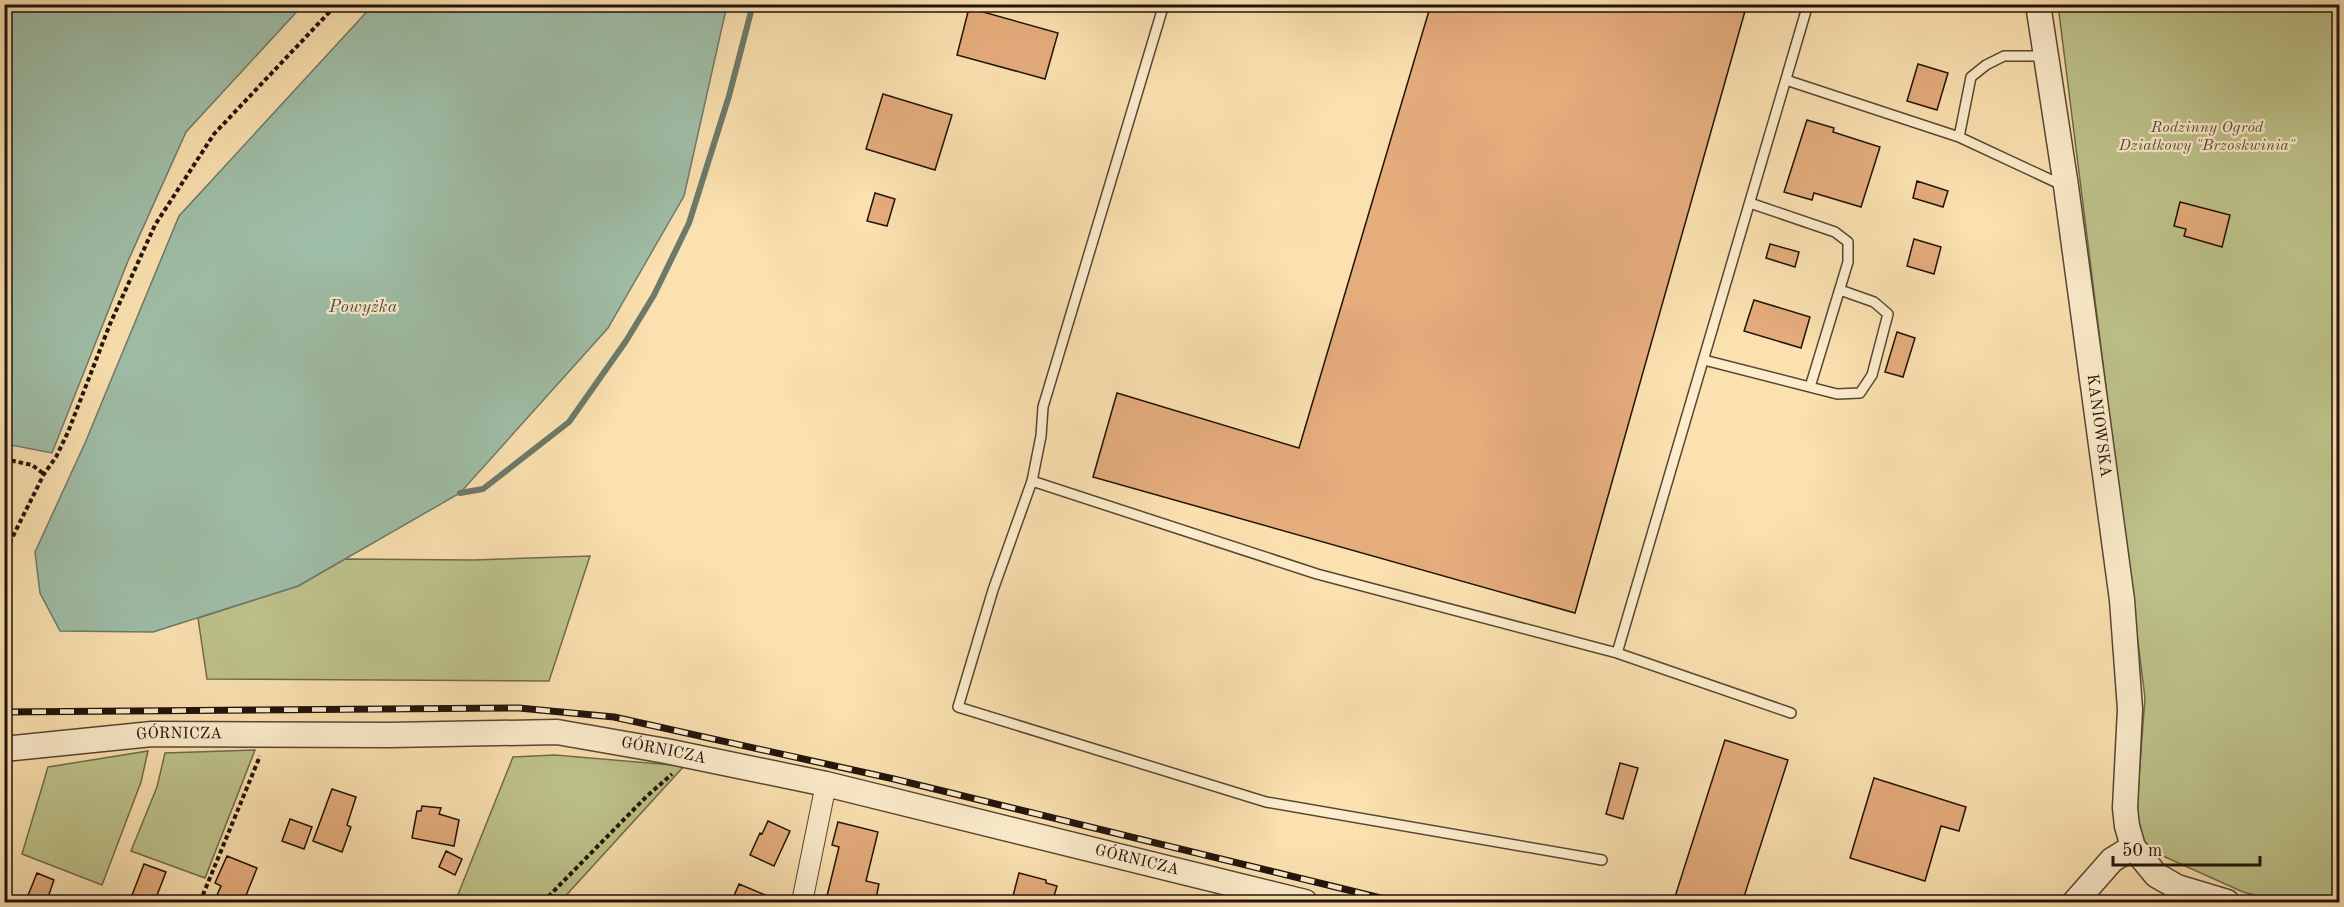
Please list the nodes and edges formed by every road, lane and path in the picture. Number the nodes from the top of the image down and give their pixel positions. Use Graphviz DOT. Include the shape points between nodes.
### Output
graph roads {
  1 [pos="337,4"];
  2 [pos="1164,4"];
  3 [pos="1808,4"];
  4 [pos="2038,4"];
  5 [pos="2046,56"];
  6 [pos="1786,80"];
  7 [pos="1959,138"];
  8 [pos="2066,186"];
  9 [pos="1750,203"];
  10 [pos="1840,290"];
  11 [pos="1704,360"];
  12 [pos="1810,387"];
  13 [pos="4,459"];
  14 [pos="44,474"];
  15 [pos="1032,481"];
  16 [pos="4,557"];
  17 [pos="1617,652"];
  18 [pos="1791,713"];
  19 [pos="261,734"];
  20 [pos="4,749"];
  21 [pos="692,756"];
  22 [pos="826,784"];
  23 [pos="2133,847"];
  24 [pos="1602,860"];
  25 [pos="200,903"];
  26 [pos="543,903"];
  27 [pos="802,903"];
  28 [pos="1305,903"];
  29 [pos="2075,903"];
  30 [pos="2227,903"];
  1 -- 14 [label="path" via="214,134 155,225 110,324 68,432"];
  2 -- 15 [label="lane" via="1043,407"];
  3 -- 6 [label="lane"];
  4 -- 5 [label="street, KANIOWSKA"];
  5 -- 7 [label="lane" via="2004,56 1971,77"];
  5 -- 8 [label="street, KANIOWSKA"];
  6 -- 7 [label="lane"];
  6 -- 9 [label="lane"];
  7 -- 8 [label="lane"];
  8 -- 23 [label="street, KANIOWSKA" via="2122,600 2130,709 2125,808"];
  9 -- 10 [label="lane" via="1835,232 1848,242 1848,262"];
  9 -- 11 [label="lane"];
  10 -- 12 [label="lane"];
  10 -- 12 [label="lane" via="1874,302 1888,314 1872,375 1860,393 1838,394"];
  11 -- 12 [label="lane"];
  11 -- 17 [label="lane"];
  13 -- 14 [label="path" via="32,465"];
  14 -- 16 [label="path"];
  15 -- 17 [label="lane" via="1317,574"];
  15 -- 24 [label="lane" via="993,590 958,707 1266,802"];
  17 -- 18 [label="lane"];
  19 -- 20 [label="street, GÓRNICZA" via="152,734"];
  19 -- 21 [label="street, GÓRNICZA" via="557,732"];
  19 -- 25 [label="path" via="261,755"];
  21 -- 22 [label="street, GÓRNICZA"];
  21 -- 26 [label="path" via="646,797"];
  22 -- 27 [label="street"];
  22 -- 28 [label="street, GÓRNICZA"];
  23 -- 29 [label="street" via="2112,860"];
  23 -- 30 [label="street" via="2156,875 2176,887"];
}
